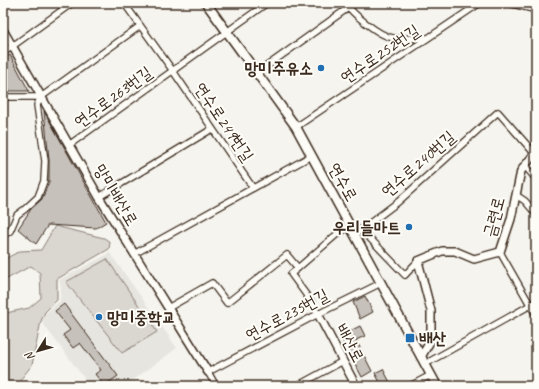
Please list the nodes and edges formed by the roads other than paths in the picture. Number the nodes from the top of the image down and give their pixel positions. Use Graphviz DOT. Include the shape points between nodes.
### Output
graph roads {
  1 [pos="72,3"];
  2 [pos="124,3"];
  3 [pos="206,3"];
  4 [pos="267,3"];
  5 [pos="355,3"];
  6 [pos="480,3"];
  7 [pos="512,3"];
  8 [pos="347,5"];
  9 [pos="536,8"];
  10 [pos="140,26"];
  11 [pos="3,30"];
  12 [pos="227,32"];
  13 [pos="428,38"];
  14 [pos="11,46"];
  15 [pos="3,53"];
  16 [pos="172,71"];
  17 [pos="257,74"];
  18 [pos="3,97"];
  19 [pos="41,97"];
  20 [pos="296,127"];
  21 [pos="212,129"];
  22 [pos="69,145"];
  23 [pos="535,154"];
  24 [pos="311,156"];
  25 [pos="524,165"];
  26 [pos="536,179"];
  27 [pos="252,188"];
  28 [pos="516,195"];
  29 [pos="99,197"];
  30 [pos="536,214"];
  31 [pos="350,226"];
  32 [pos="358,232"];
  33 [pos="3,235"];
  34 [pos="500,252"];
  35 [pos="134,254"];
  36 [pos="418,261"];
  37 [pos="298,268"];
  38 [pos="381,283"];
  39 [pos="533,304"];
  40 [pos="168,308"];
  41 [pos="318,314"];
  42 [pos="536,315"];
  43 [pos="421,357"];
  44 [pos="343,361"];
  45 [pos="426,364"];
  46 [pos="208,372"];
  47 [pos="431,375"];
  48 [pos="216,386"];
  49 [pos="297,386"];
  50 [pos="356,386"];
  51 [pos="410,386"];
  52 [pos="437,386"];
  1 -- 14 [label="street"];
  2 -- 10 [label="street, 연수로263번길"];
  3 -- 12 [label="main road, 연수로"];
  4 -- 12 [label="street, 연수로263번길"];
  5 -- 8 [label="street"];
  6 -- 13 [label="street, 연수로252번길"];
  7 -- 9 [label="street"];
  8 -- 13 [label="street" via="368,25 391,38"];
  8 -- 17 [label="street"];
  10 -- 16 [label="street, 연수로263번길"];
  10 -- 19 [label="street"];
  11 -- 14 [label="street, 망미배산로"];
  12 -- 16 [label="street, 연수로263번길"];
  12 -- 17 [label="main road, 연수로"];
  13 -- 20 [label="street, 연수로252번길"];
  14 -- 15 [label="street"];
  14 -- 19 [label="street, 망미배산로"];
  16 -- 21 [label="street, 연수로249번길"];
  16 -- 22 [label="street, 연수로263번길"];
  17 -- 20 [label="main road, 연수로"];
  18 -- 19 [label="street"];
  19 -- 22 [label="street, 망미배산로"];
  19 -- 33 [label="street" via="37,105 45,161 44,181 38,197 17,215 10,231"];
  20 -- 24 [label="main road, 연수로"];
  21 -- 27 [label="street, 연수로249번길"];
  21 -- 29 [label="street"];
  22 -- 29 [label="street, 망미배산로"];
  23 -- 25 [label="street, 금련로"];
  23 -- 32 [label="street, 연수로240번길" via="498,112 398,202"];
  24 -- 27 [label="street, 연수로249번길"];
  24 -- 31 [label="main road, 연수로"];
  25 -- 26 [label="street"];
  25 -- 28 [label="street, 금련로"];
  27 -- 35 [label="street, 연수로249번길"];
  28 -- 30 [label="street"];
  28 -- 34 [label="street, 금련로"];
  29 -- 35 [label="street, 망미배산로"];
  31 -- 32 [label="main road, 연수로"];
  31 -- 37 [label="street"];
  32 -- 36 [label="street" via="405,275"];
  32 -- 38 [label="main road, 연수로"];
  34 -- 36 [label="street, 금련로" via="474,259 455,251 442,251"];
  34 -- 39 [label="street"];
  35 -- 40 [label="street, 망미배산로"];
  36 -- 43 [label="street" via="431,311 431,340"];
  37 -- 40 [label="street" via="287,255 228,303 212,283"];
  37 -- 41 [label="street" via="291,274"];
  38 -- 41 [label="street, 연수로235번길"];
  38 -- 43 [label="main road, 연수로"];
  39 -- 42 [label="street"];
  39 -- 45 [label="street"];
  40 -- 46 [label="street, 망미배산로"];
  41 -- 44 [label="street, 배산로"];
  41 -- 46 [label="street, 연수로235번길"];
  43 -- 45 [label="main road, 연수로"];
  44 -- 49 [label="street"];
  44 -- 50 [label="street, 배산로"];
  45 -- 47 [label="main road, 연수로"];
  46 -- 48 [label="street"];
  47 -- 51 [label="street"];
  47 -- 52 [label="main road, 연수로"];
}
